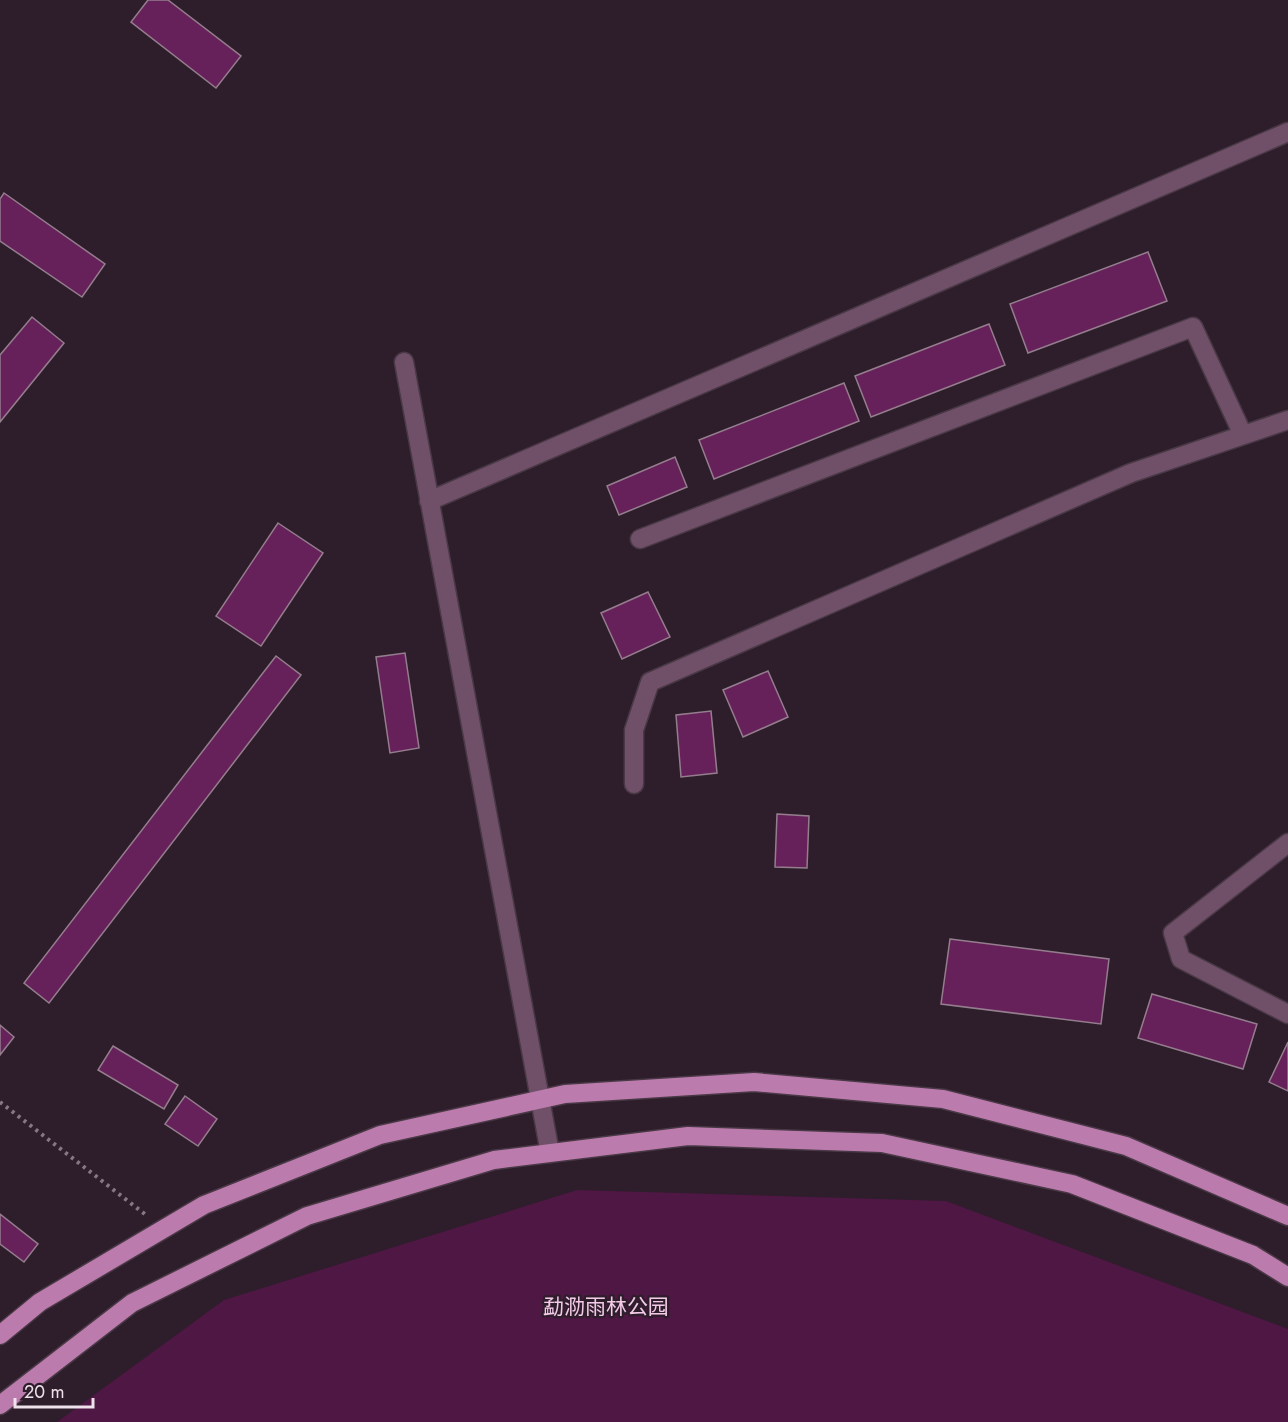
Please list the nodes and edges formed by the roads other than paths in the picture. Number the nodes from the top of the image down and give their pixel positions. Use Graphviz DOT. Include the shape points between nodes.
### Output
graph roads {
  1 [pos="1288,132"];
  2 [pos="404,362"];
  3 [pos="1288,420"];
  4 [pos="1243,435"];
  5 [pos="429,501"];
  6 [pos="640,539"];
  7 [pos="634,784"];
  8 [pos="1288,843"];
  9 [pos="1288,1014"];
  10 [pos="540,1100"];
  11 [pos="550,1153"];
  12 [pos="1288,1216"];
  13 [pos="1288,1277"];
  14 [pos="0,1335"];
  15 [pos="0,1405"];
  1 -- 5 [label="street"];
  2 -- 5 [label="street"];
  3 -- 4 [label="street"];
  4 -- 6 [label="street" via="1192,327"];
  4 -- 7 [label="street" via="1131,473 650,682 634,730"];
  5 -- 10 [label="street"];
  8 -- 9 [label="street" via="1173,933 1181,959"];
  10 -- 11 [label="street"];
  10 -- 12 [label="main road" via="565,1094 754,1082 943,1100 1126,1146"];
  10 -- 14 [label="main road" via="380,1136 204,1205 40,1302"];
  11 -- 13 [label="main road" via="688,1136 882,1143 1072,1184 1253,1255"];
  11 -- 15 [label="main road" via="494,1160 307,1216 132,1303"];
}
